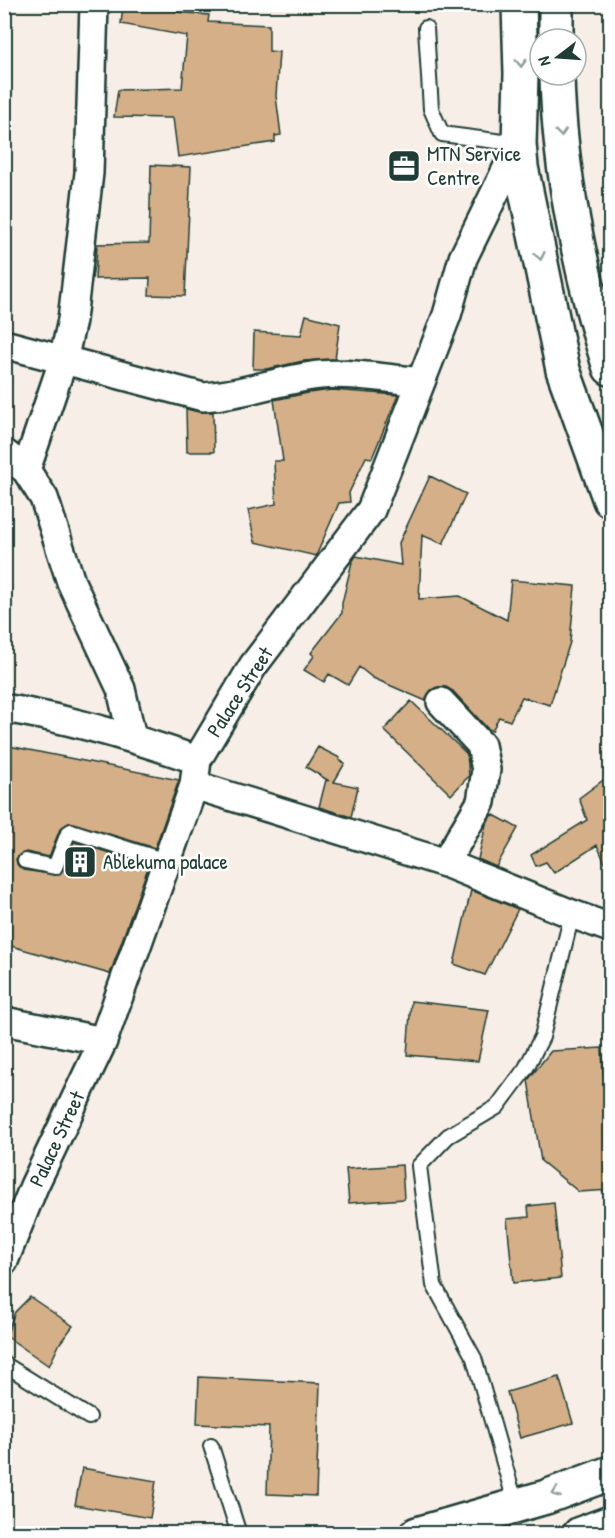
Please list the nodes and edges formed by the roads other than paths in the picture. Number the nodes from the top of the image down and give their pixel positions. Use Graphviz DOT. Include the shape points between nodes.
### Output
graph roads {
  1 [pos="94,4"];
  2 [pos="519,4"];
  3 [pos="556,4"];
  4 [pos="556,27"];
  5 [pos="426,28"];
  6 [pos="558,87"];
  7 [pos="519,144"];
  8 [pos="4,344"];
  9 [pos="63,361"];
  10 [pos="610,368"];
  11 [pos="421,382"];
  12 [pos="4,453"];
  13 [pos="26,470"];
  14 [pos="610,501"];
  15 [pos="441,702"];
  16 [pos="4,708"];
  17 [pos="132,737"];
  18 [pos="195,773"];
  19 [pos="25,861"];
  20 [pos="445,862"];
  21 [pos="166,865"];
  22 [pos="572,914"];
  23 [pos="610,927"];
  24 [pos="4,1021"];
  25 [pos="103,1041"];
  26 [pos="4,1261"];
  27 [pos="4,1364"];
  28 [pos="89,1417"];
  29 [pos="211,1446"];
  30 [pos="610,1473"];
  31 [pos="516,1505"];
  32 [pos="610,1523"];
  33 [pos="239,1533"];
  34 [pos="417,1533"];
  35 [pos="580,1533"];
  1 -- 9 [label="street" via="89,173 72,320"];
  2 -- 7 [label="street, one-way"];
  3 -- 4 [label="street"];
  5 -- 7 [label="lane" via="431,109 442,134"];
  6 -- 10 [label="street, one-way" via="564,165 580,250"];
  7 -- 11 [label="street, Palace Street" via="463,258 447,315"];
  7 -- 14 [label="street, one-way" via="563,370"];
  8 -- 9 [label="street"];
  9 -- 11 [label="street" via="203,397 227,396 322,375"];
  9 -- 13 [label="street"];
  11 -- 18 [label="street, Palace Street" via="371,510 253,666"];
  12 -- 13 [label="street"];
  13 -- 17 [label="street" via="44,498 71,582 121,689"];
  15 -- 20 [label="street" via="481,745 486,770 481,802"];
  16 -- 17 [label="street"];
  17 -- 18 [label="street"];
  18 -- 20 [label="street"];
  18 -- 21 [label="street, Palace Street"];
  19 -- 21 [label="lane" via="56,867 71,831 153,857"];
  20 -- 22 [label="street"];
  21 -- 25 [label="street, Palace Street"];
  22 -- 23 [label="street"];
  22 -- 31 [label="lane" via="542,1037 526,1068 497,1107 448,1136 419,1166 434,1285 474,1358"];
  24 -- 25 [label="street"];
  25 -- 26 [label="street, Palace Street" via="33,1186"];
  27 -- 28 [label="lane"];
  29 -- 33 [label="lane"];
  30 -- 31 [label="street, one-way"];
  31 -- 34 [label="street"];
  32 -- 35 [label="street"];
}
